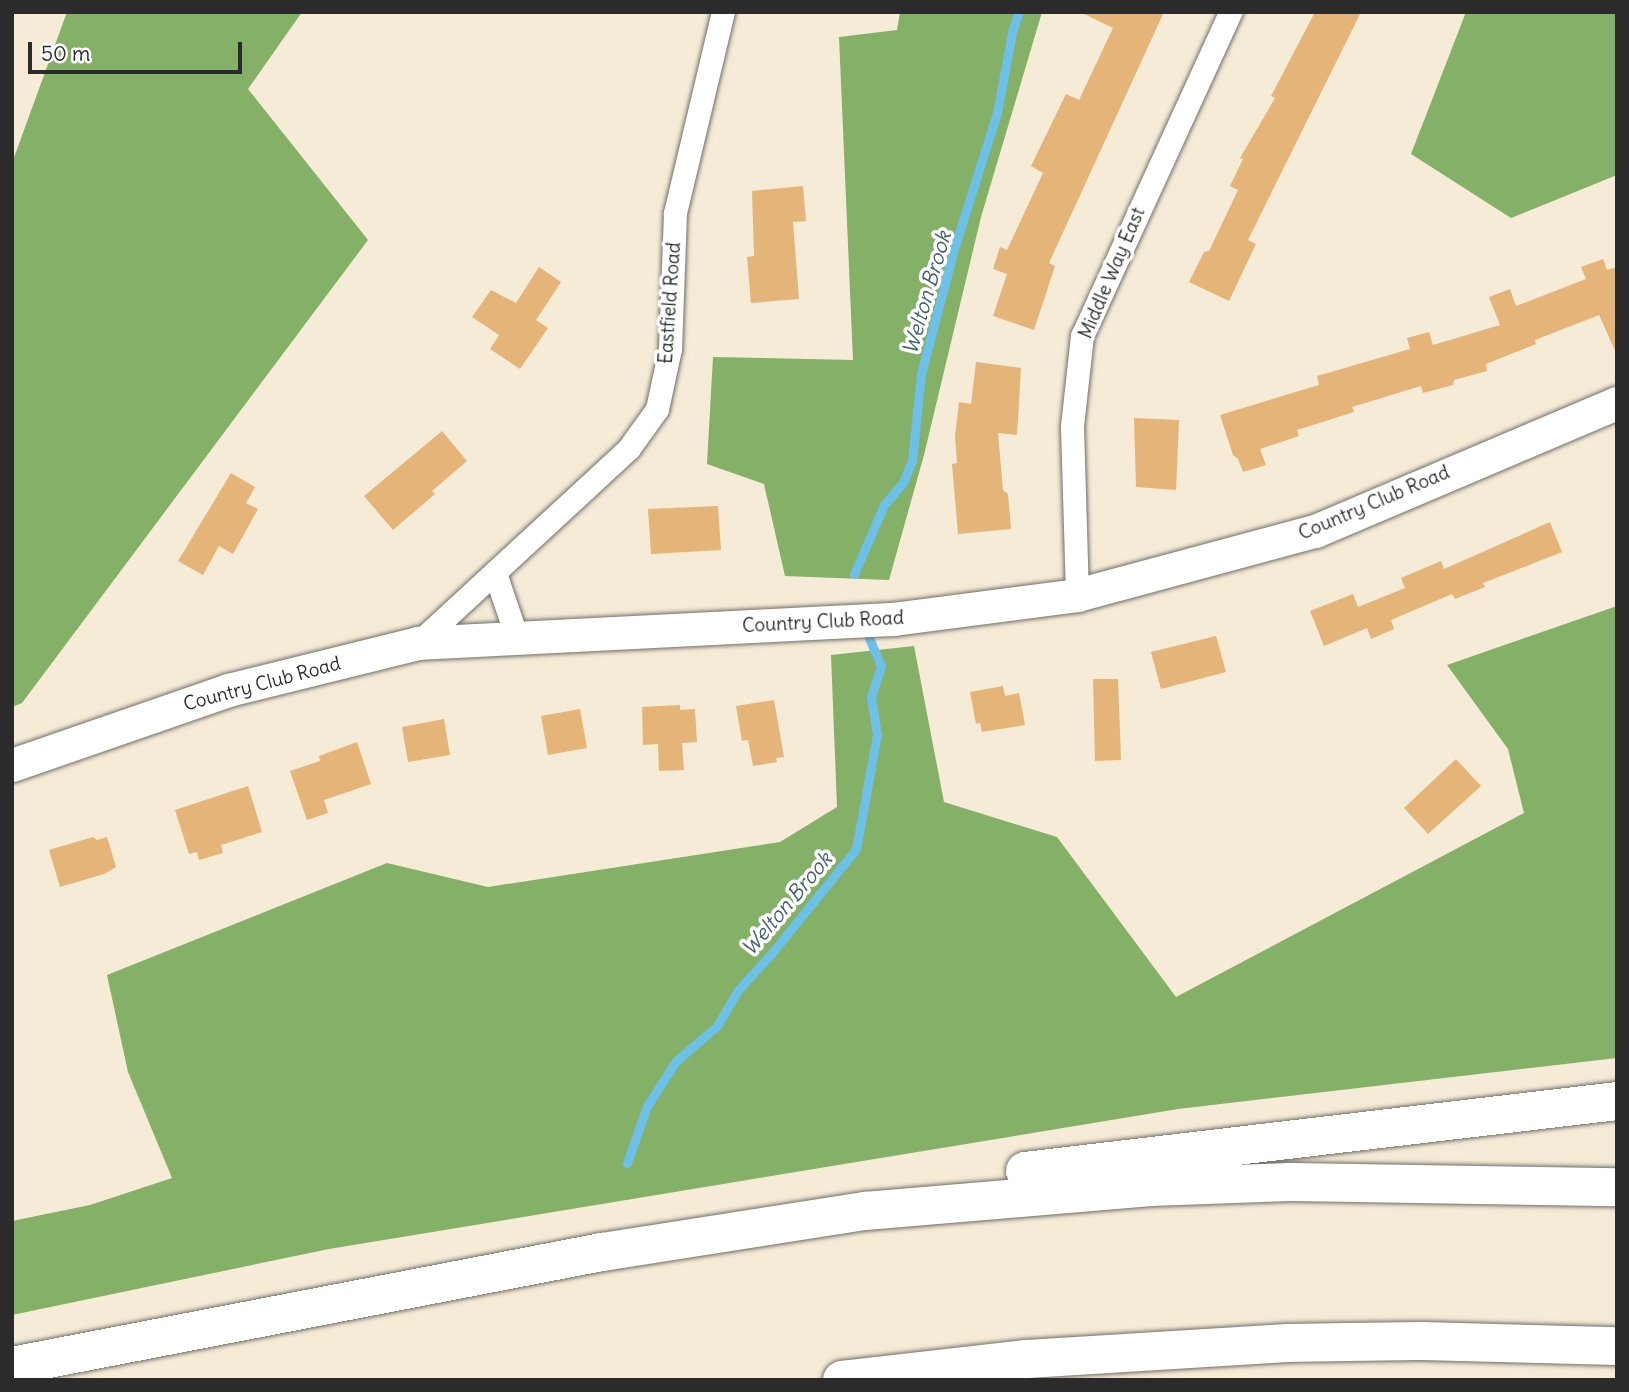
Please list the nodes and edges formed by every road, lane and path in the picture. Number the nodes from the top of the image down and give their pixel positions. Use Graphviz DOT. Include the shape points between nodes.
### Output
graph roads {
  1 [pos="723,12"];
  2 [pos="1230,12"];
  3 [pos="1617,403"];
  4 [pos="495,572"];
  5 [pos="1077,595"];
  6 [pos="517,638"];
  7 [pos="418,643"];
  8 [pos="12,765"];
  9 [pos="1617,1101"];
  10 [pos="1617,1187"];
  11 [pos="602,1252"];
  12 [pos="1617,1346"];
  13 [pos="12,1366"];
  14 [pos="842,1380"];
  1 -- 4 [label="street, Eastfield Road" via="675,213 670,349 657,409 629,449"];
  2 -- 5 [label="street, Middle Way East" via="1082,336 1072,426"];
  3 -- 5 [label="street, Country Club Road" via="1315,531"];
  4 -- 6 [label="street"];
  4 -- 7 [label="street, Eastfield Road"];
  5 -- 6 [label="street, Country Club Road" via="893,619"];
  6 -- 7 [label="street, Country Club Road"];
  7 -- 8 [label="street, Country Club Road" via="228,690"];
  9 -- 11 [label="highway" via="989,1175 808,1206"];
  10 -- 11 [label="highway" via="1290,1182 1151,1187 865,1211"];
  11 -- 13 [label="highway"];
  12 -- 14 [label="highway" via="1421,1340 1276,1343 1027,1359"];
}
